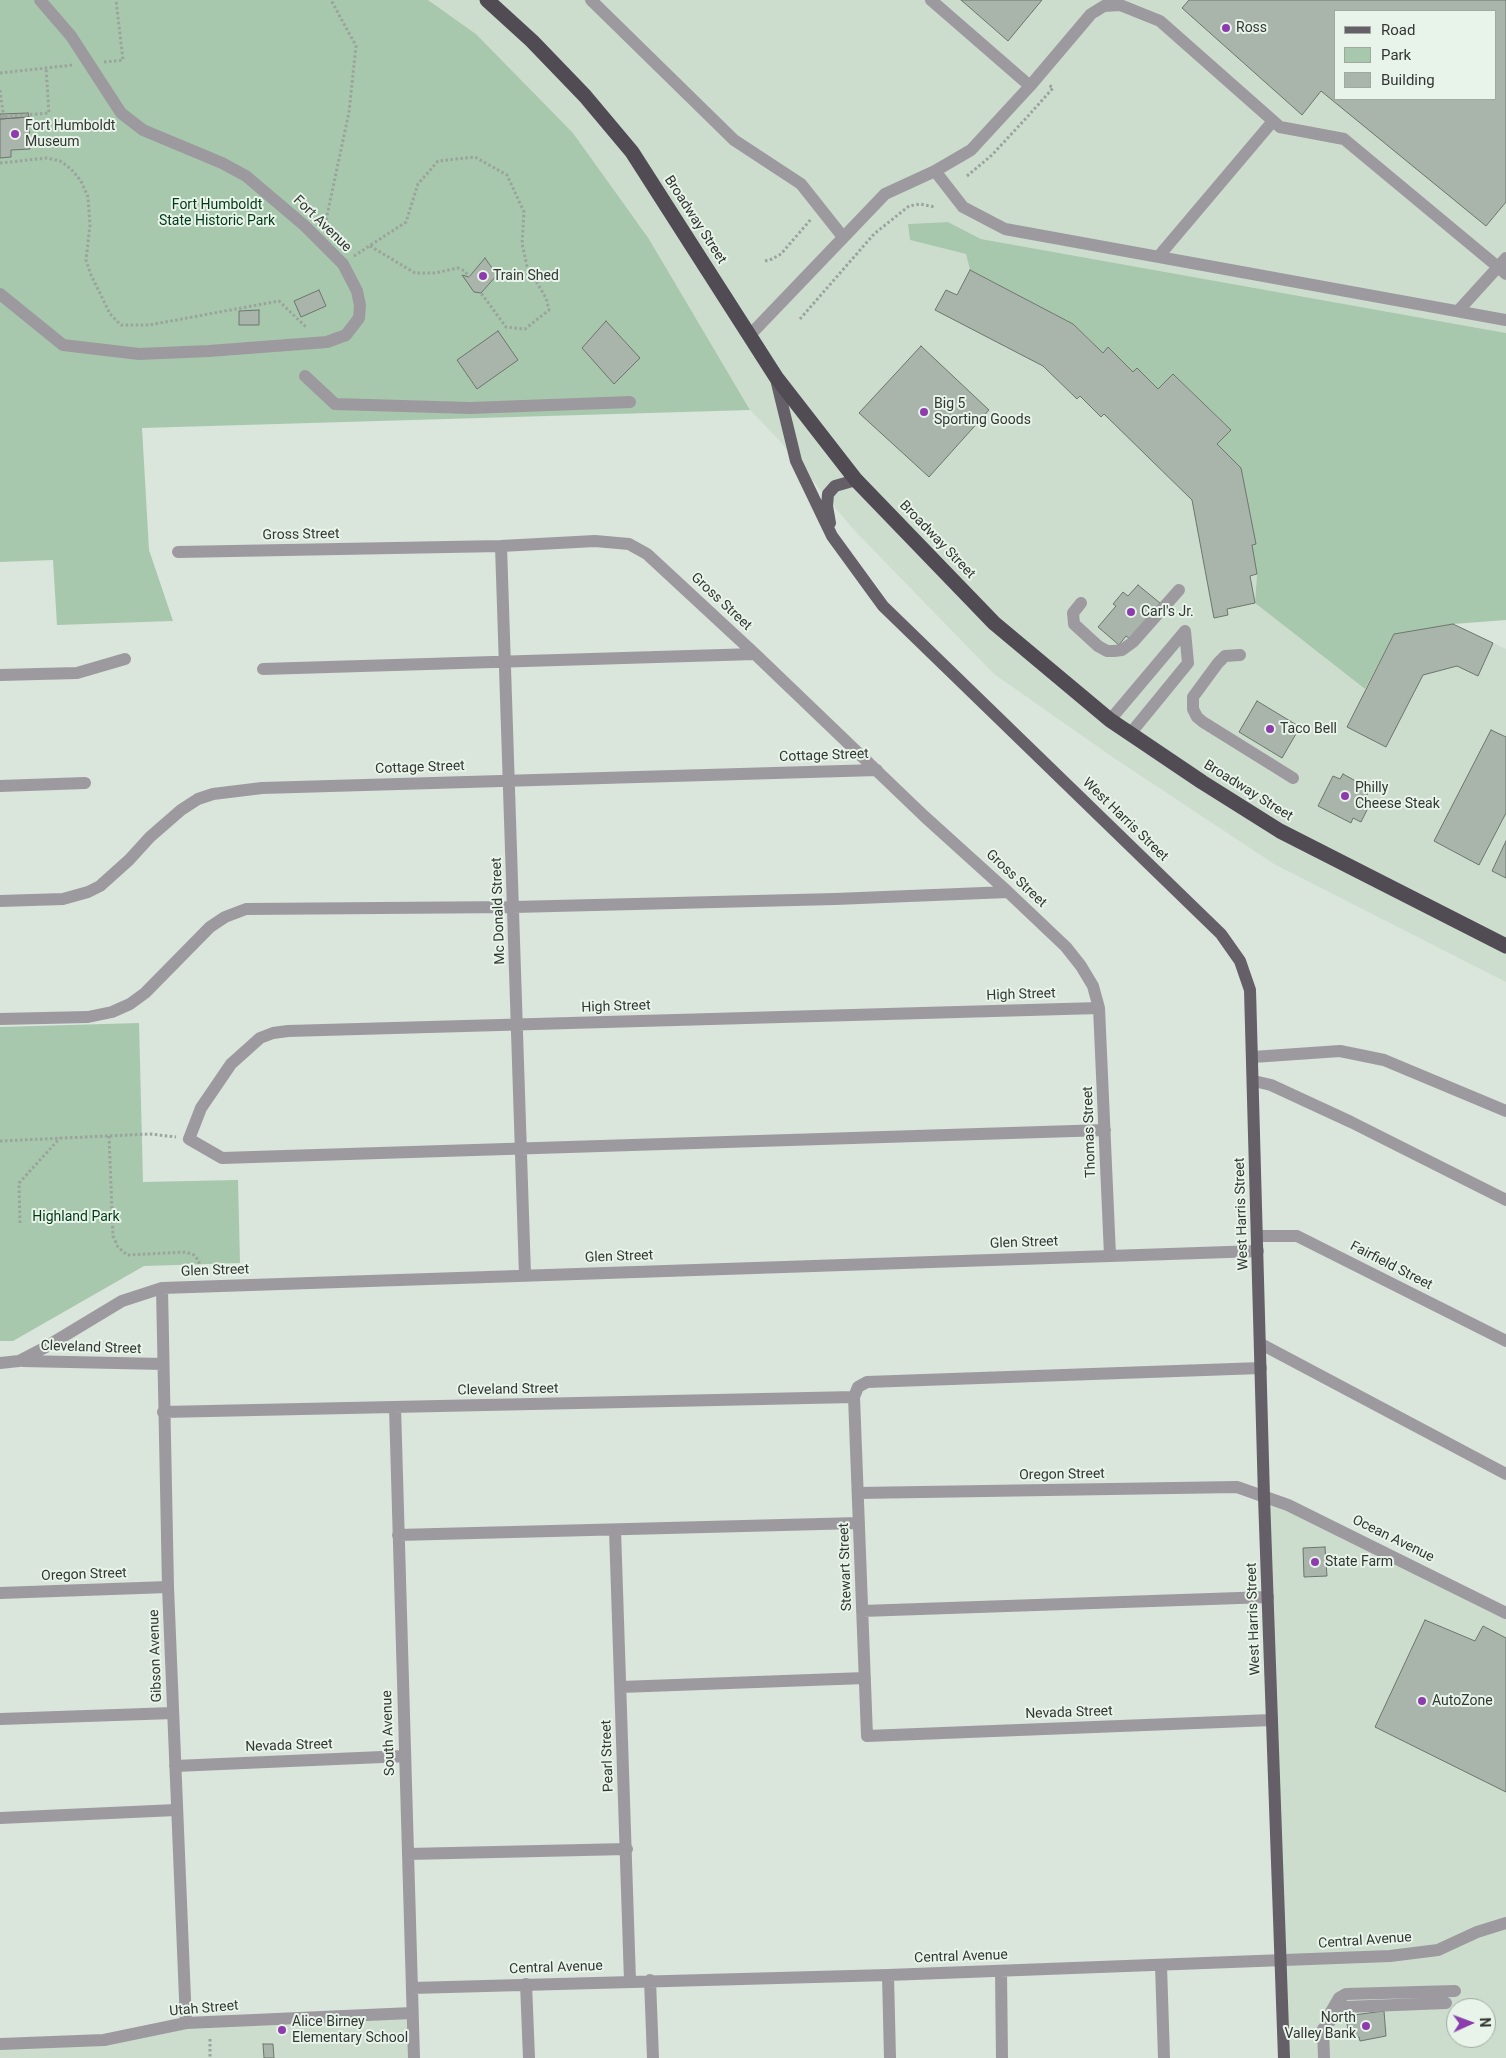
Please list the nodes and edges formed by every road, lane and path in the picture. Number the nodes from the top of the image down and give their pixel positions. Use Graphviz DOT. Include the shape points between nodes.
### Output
graph roads {
  1 [pos="40,0"];
  2 [pos="330,0"];
  3 [pos="486,0"];
  4 [pos="591,0"];
  5 [pos="931,0"];
  6 [pos="46,68"];
  7 [pos="1030,86"];
  8 [pos="0,90"];
  9 [pos="1029,115"];
  10 [pos="2,117"];
  11 [pos="1272,120"];
  12 [pos="0,163"];
  13 [pos="934,171"];
  14 [pos="967,176"];
  15 [pos="936,208"];
  16 [pos="814,213"];
  17 [pos="843,237"];
  18 [pos="322,242"];
  19 [pos="370,246"];
  20 [pos="1158,257"];
  21 [pos="765,261"];
  22 [pos="343,264"];
  23 [pos="1503,266"];
  24 [pos="469,277"];
  25 [pos="481,293"];
  26 [pos="0,294"];
  27 [pos="1458,311"];
  28 [pos="800,319"];
  29 [pos="1506,320"];
  30 [pos="749,336"];
  31 [pos="322,342"];
  32 [pos="305,376"];
  33 [pos="776,376"];
  34 [pos="630,402"];
  35 [pos="856,480"];
  36 [pos="832,536"];
  37 [pos="501,546"];
  38 [pos="178,552"];
  39 [pos="1179,590"];
  40 [pos="1081,603"];
  41 [pos="755,654"];
  42 [pos="1240,655"];
  43 [pos="126,659"];
  44 [pos="506,661"];
  45 [pos="263,669"];
  46 [pos="0,675"];
  47 [pos="1110,720"];
  48 [pos="1130,734"];
  49 [pos="877,770"];
  50 [pos="1293,778"];
  51 [pos="510,781"];
  52 [pos="85,783"];
  53 [pos="0,786"];
  54 [pos="1008,892"];
  55 [pos="0,901"];
  56 [pos="514,907"];
  57 [pos="1506,946"];
  58 [pos="1100,1008"];
  59 [pos="0,1018"];
  60 [pos="517,1025"];
  61 [pos="1253,1057"];
  62 [pos="1254,1081"];
  63 [pos="1506,1111"];
  64 [pos="1105,1130"];
  65 [pos="109,1136"];
  66 [pos="60,1138"];
  67 [pos="189,1139"];
  68 [pos="0,1140"];
  69 [pos="521,1149"];
  70 [pos="1506,1200"];
  71 [pos="20,1223"];
  72 [pos="1258,1236"];
  73 [pos="1258,1251"];
  74 [pos="1110,1255"];
  75 [pos="525,1275"];
  76 [pos="199,1286"];
  77 [pos="162,1288"];
  78 [pos="1506,1341"];
  79 [pos="1261,1344"];
  80 [pos="19,1361"];
  81 [pos="0,1363"];
  82 [pos="162,1364"];
  83 [pos="1262,1368"];
  84 [pos="854,1397"];
  85 [pos="395,1407"];
  86 [pos="163,1412"];
  87 [pos="1506,1474"];
  88 [pos="858,1493"];
  89 [pos="1264,1497"];
  90 [pos="859,1523"];
  91 [pos="615,1530"];
  92 [pos="398,1535"];
  93 [pos="168,1587"];
  94 [pos="0,1593"];
  95 [pos="1268,1597"];
  96 [pos="862,1611"];
  97 [pos="1506,1613"];
  98 [pos="865,1678"];
  99 [pos="621,1687"];
  100 [pos="173,1713"];
  101 [pos="0,1719"];
  102 [pos="1272,1720"];
  103 [pos="867,1736"];
  104 [pos="405,1756"];
  105 [pos="175,1766"];
  106 [pos="176,1810"];
  107 [pos="0,1818"];
  108 [pos="626,1848"];
  109 [pos="408,1854"];
  110 [pos="1506,1923"];
  111 [pos="1281,1961"];
  112 [pos="1161,1965"];
  113 [pos="1001,1971"];
  114 [pos="888,1975"];
  115 [pos="650,1980"];
  116 [pos="630,1981"];
  117 [pos="526,1984"];
  118 [pos="412,1988"];
  119 [pos="1450,1997"];
  120 [pos="412,2013"];
  121 [pos="186,2023"];
  122 [pos="210,2039"];
  123 [pos="0,2044"];
  124 [pos="210,2058"];
  125 [pos="414,2058"];
  126 [pos="529,2058"];
  127 [pos="653,2058"];
  128 [pos="890,2058"];
  129 [pos="1002,2058"];
  130 [pos="1164,2058"];
  131 [pos="1284,2058"];
  132 [pos="1324,2058"];
  1 -- 18 [label="street, Fort Avenue" via="71,36 121,113 143,130 246,176"];
  2 -- 18 [label="path" via="356,46 349,112"];
  3 -- 30 [label="highway, Broadway Street" via="532,41 585,96 632,152"];
  4 -- 17 [label="street" via="734,140 801,184"];
  5 -- 7 [label="street"];
  6 -- 10 [label="path" via="49,113"];
  7 -- 11 [label="street" via="1091,14 1104,6 1120,5 1160,22"];
  7 -- 13 [label="street" via="971,150"];
  8 -- 10 [label="path"];
  9 -- 14 [label="path" via="992,155"];
  11 -- 20 [label="street"];
  11 -- 23 [label="street" via="1280,128 1344,139"];
  12 -- 31 [label="path" via="47,158 60,161 82,181 88,197 90,225 86,260 110,314 121,325 149,325 279,301"];
  13 -- 17 [label="street" via="885,194"];
  13 -- 20 [label="street" via="963,207 1005,229"];
  15 -- 28 [label="path" via="920,204 909,206 874,234"];
  16 -- 21 [label="path" via="780,254"];
  17 -- 30 [label="street"];
  18 -- 22 [label="street, Fort Avenue"];
  19 -- 22 [label="path"];
  19 -- 24 [label="path" via="415,273 458,268"];
  19 -- 25 [label="path" via="406,222 418,184 438,161 475,157 507,175 524,212 522,244 527,266 546,298 549,310 525,329 506,327"];
  20 -- 27 [label="street"];
  22 -- 31 [label="street, Fort Avenue" via="357,291 359,318 346,335"];
  23 -- 27 [label="street"];
  26 -- 31 [label="street, Fort Avenue" via="62,344 140,354"];
  27 -- 29 [label="street"];
  30 -- 33 [label="highway, Broadway Street"];
  32 -- 34 [label="street" via="336,404 470,408"];
  33 -- 35 [label="highway, Broadway Street"];
  33 -- 36 [label="main road, West Harris Street" via="796,461"];
  35 -- 36 [label="main road, West Harris Street" via="835,486 828,494"];
  35 -- 47 [label="highway, Broadway Street" via="994,623"];
  36 -- 61 [label="main road, West Harris Street" via="883,606 1221,934 1240,961 1250,990"];
  37 -- 38 [label="street, Gross Street"];
  37 -- 41 [label="street, Gross Street" via="594,541 629,544 647,554"];
  37 -- 44 [label="street, Mc Donald Street"];
  39 -- 40 [label="street" via="1122,650 1107,651 1074,624 1073,613"];
  41 -- 44 [label="street"];
  41 -- 49 [label="street, Gross Street"];
  42 -- 50 [label="street" via="1225,656 1218,663 1193,697 1193,709 1203,722"];
  43 -- 46 [label="street" via="77,673"];
  44 -- 45 [label="street"];
  44 -- 51 [label="street, Mc Donald Street"];
  47 -- 48 [label="highway, Broadway Street"];
  47 -- 48 [label="street" via="1185,631 1188,663"];
  48 -- 57 [label="highway, Broadway Street" via="1280,831"];
  49 -- 51 [label="street, Cottage Street"];
  49 -- 54 [label="street, Gross Street"];
  51 -- 55 [label="street, Cottage Street" via="262,788 213,794 181,810 100,886 63,899"];
  51 -- 56 [label="street, Mc Donald Street"];
  52 -- 53 [label="street"];
  54 -- 56 [label="street"];
  54 -- 58 [label="street, Gross Street" via="1066,947 1093,986"];
  56 -- 59 [label="street" via="246,909 210,927 145,993 112,1012 88,1017"];
  56 -- 60 [label="street, Mc Donald Street"];
  58 -- 60 [label="street, High Street"];
  58 -- 64 [label="street, Thomas Street"];
  60 -- 67 [label="street, High Street" via="288,1030 273,1033 260,1038 230,1064 201,1108"];
  60 -- 69 [label="street, Mc Donald Street"];
  61 -- 62 [label="main road, West Harris Street"];
  61 -- 63 [label="street" via="1340,1051 1384,1060"];
  62 -- 70 [label="street" via="1272,1085 1351,1122"];
  62 -- 72 [label="main road, West Harris Street"];
  64 -- 69 [label="street"];
  64 -- 74 [label="street, Thomas Street"];
  65 -- 66 [label="path"];
  65 -- 67 [label="path" via="150,1134"];
  65 -- 76 [label="path" via="113,1236 118,1247 127,1255 166,1251 194,1255 199,1261"];
  66 -- 68 [label="path"];
  66 -- 71 [label="path" via="19,1183"];
  67 -- 69 [label="street" via="222,1158"];
  69 -- 75 [label="street, Mc Donald Street"];
  72 -- 73 [label="main road, West Harris Street"];
  72 -- 78 [label="street, Fairfield Street" via="1297,1236"];
  73 -- 74 [label="street, Glen Street"];
  73 -- 79 [label="main road, West Harris Street"];
  74 -- 75 [label="street, Glen Street"];
  75 -- 76 [label="street, Glen Street"];
  76 -- 77 [label="street, Glen Street"];
  77 -- 80 [label="street, Glen Street" via="122,1301"];
  77 -- 82 [label="street, Gibson Avenue"];
  79 -- 83 [label="main road, West Harris Street"];
  79 -- 87 [label="street"];
  80 -- 81 [label="street, Glen Street"];
  80 -- 82 [label="street, Cleveland Street"];
  82 -- 86 [label="street, Gibson Avenue"];
  83 -- 84 [label="street" via="867,1382 858,1387"];
  83 -- 89 [label="main road, West Harris Street"];
  84 -- 85 [label="street, Cleveland Street"];
  84 -- 88 [label="street, Stewart Street"];
  85 -- 86 [label="street, Cleveland Street"];
  85 -- 92 [label="street, South Avenue"];
  86 -- 93 [label="street, Gibson Avenue"];
  88 -- 89 [label="street, Oregon Street" via="1237,1487"];
  88 -- 90 [label="street, Stewart Street"];
  89 -- 95 [label="main road, West Harris Street"];
  89 -- 97 [label="street, Ocean Avenue" via="1288,1505"];
  90 -- 91 [label="street"];
  90 -- 96 [label="street, Stewart Street"];
  91 -- 92 [label="street"];
  91 -- 99 [label="street, Pearl Street"];
  92 -- 104 [label="street, South Avenue"];
  93 -- 94 [label="street, Oregon Street"];
  93 -- 100 [label="street, Gibson Avenue"];
  95 -- 96 [label="street"];
  95 -- 102 [label="main road, West Harris Street"];
  96 -- 98 [label="street, Stewart Street"];
  98 -- 99 [label="street"];
  98 -- 103 [label="street, Stewart Street"];
  99 -- 108 [label="street, Pearl Street"];
  100 -- 101 [label="street"];
  100 -- 105 [label="street, Gibson Avenue"];
  102 -- 103 [label="street, Nevada Street"];
  102 -- 111 [label="main road, West Harris Street"];
  104 -- 105 [label="street, Nevada Street"];
  104 -- 109 [label="street, South Avenue"];
  105 -- 106 [label="street, Gibson Avenue"];
  106 -- 107 [label="street"];
  106 -- 121 [label="street, Gibson Avenue"];
  108 -- 109 [label="street"];
  108 -- 116 [label="street, Pearl Street"];
  109 -- 118 [label="street, South Avenue"];
  110 -- 111 [label="street, Central Avenue" via="1438,1950 1390,1956"];
  111 -- 112 [label="street, Central Avenue"];
  111 -- 131 [label="main road, West Harris Street"];
  112 -- 113 [label="street, Central Avenue"];
  112 -- 130 [label="street"];
  113 -- 114 [label="street, Central Avenue"];
  113 -- 129 [label="street"];
  114 -- 115 [label="street, Central Avenue"];
  114 -- 128 [label="street"];
  115 -- 116 [label="street, Central Avenue"];
  115 -- 127 [label="street"];
  116 -- 117 [label="street, Central Avenue"];
  117 -- 118 [label="street, Central Avenue"];
  117 -- 126 [label="street"];
  118 -- 120 [label="street, South Avenue"];
  119 -- 132 [label="street" via="1345,2007 1323,2029"];
  120 -- 121 [label="street, Utah Street"];
  120 -- 125 [label="street, South Avenue"];
  121 -- 123 [label="street, Utah Street" via="104,2040"];
  122 -- 124 [label="path"];
}
